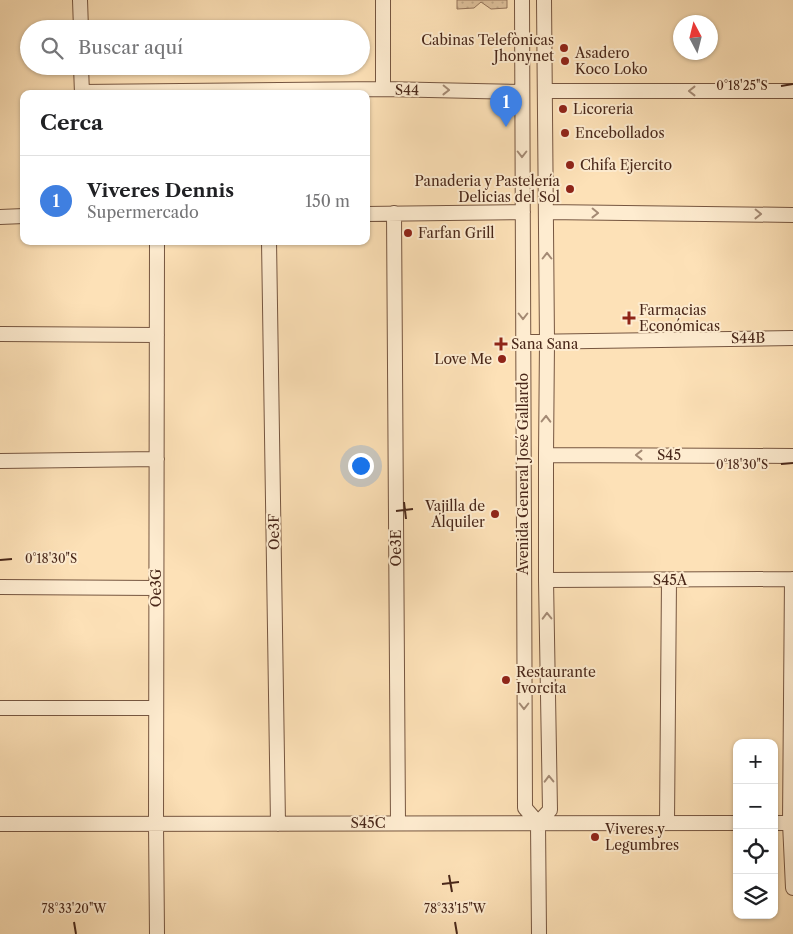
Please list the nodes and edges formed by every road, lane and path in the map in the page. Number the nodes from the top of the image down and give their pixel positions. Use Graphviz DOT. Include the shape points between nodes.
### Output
graph roads {
  1 [pos="80,0"];
  2 [pos="382,0"];
  3 [pos="522,0"];
  4 [pos="544,0"];
  5 [pos="80,20"];
  6 [pos="81,75"];
  7 [pos="383,89"];
  8 [pos="82,90"];
  9 [pos="308,90"];
  10 [pos="545,91"];
  11 [pos="793,91"];
  12 [pos="522,92"];
  13 [pos="523,212"];
  14 [pos="546,212"];
  15 [pos="394,213"];
  16 [pos="370,214"];
  17 [pos="793,215"];
  18 [pos="0,216"];
  19 [pos="20,216"];
  20 [pos="157,245"];
  21 [pos="269,245"];
  22 [pos="0,334"];
  23 [pos="157,335"];
  24 [pos="793,338"];
  25 [pos="523,342"];
  26 [pos="547,342"];
  27 [pos="546,455"];
  28 [pos="793,456"];
  29 [pos="157,459"];
  30 [pos="0,461"];
  31 [pos="792,579"];
  32 [pos="546,580"];
  33 [pos="669,580"];
  34 [pos="0,587"];
  35 [pos="156,588"];
  36 [pos="0,708"];
  37 [pos="156,708"];
  38 [pos="398,823"];
  39 [pos="538,823"];
  40 [pos="667,823"];
  41 [pos="733,823"];
  42 [pos="778,823"];
  43 [pos="792,823"];
  44 [pos="0,824"];
  45 [pos="156,824"];
  46 [pos="278,824"];
  47 [pos="793,888"];
  48 [pos="157,934"];
  49 [pos="540,934"];
  1 -- 5 [label="street"];
  2 -- 7 [label="street"];
  3 -- 12 [label="street, Avenida General José Gallardo"];
  4 -- 10 [label="street, Avenida General José Gallardo"];
  6 -- 8 [label="street"];
  7 -- 9 [label="street, S44"];
  7 -- 12 [label="street, S44, one-way"];
  11 -- 10 [label="street, one-way"];
  10 -- 14 [label="street, Avenida General José Gallardo"];
  12 -- 13 [label="street, Avenida General José Gallardo, one-way"];
  13 -- 15 [label="street"];
  13 -- 25 [label="street, Avenida General José Gallardo, one-way"];
  14 -- 17 [label="street, one-way"];
  26 -- 14 [label="street, Avenida General José Gallardo, one-way"];
  15 -- 16 [label="street"];
  15 -- 38 [label="street, Oe3E"];
  18 -- 19 [label="street"];
  20 -- 23 [label="street, Oe3G"];
  21 -- 46 [label="street, Oe3F"];
  22 -- 23 [label="street"];
  23 -- 29 [label="street, Oe3G"];
  24 -- 26 [label="street, S44B"];
  25 -- 26 [label="street, S44B"];
  25 -- 39 [label="street, Avenida General José Gallardo, one-way" via="525,808"];
  27 -- 26 [label="street, Avenida General José Gallardo, one-way"];
  28 -- 27 [label="street, S45, one-way"];
  27 -- 32 [label="street, Avenida General José Gallardo"];
  29 -- 30 [label="street"];
  29 -- 35 [label="street, Oe3G"];
  31 -- 33 [label="street, S45A"];
  31 -- 43 [label="street"];
  32 -- 33 [label="street, S45A"];
  39 -- 32 [label="street, Avenida General José Gallardo, one-way" via="550,810"];
  33 -- 40 [label="street"];
  34 -- 35 [label="street"];
  35 -- 37 [label="street, Oe3G"];
  36 -- 37 [label="street"];
  37 -- 45 [label="street, Oe3G"];
  38 -- 39 [label="street, S45C"];
  38 -- 46 [label="street, S45C"];
  39 -- 40 [label="street, S45C"];
  39 -- 49 [label="street"];
  40 -- 41 [label="street, S45C"];
  42 -- 43 [label="street"];
  43 -- 47 [label="street"];
  44 -- 45 [label="street, S45C"];
  45 -- 46 [label="street, S45C"];
  45 -- 48 [label="street, Oe3G"];
}
